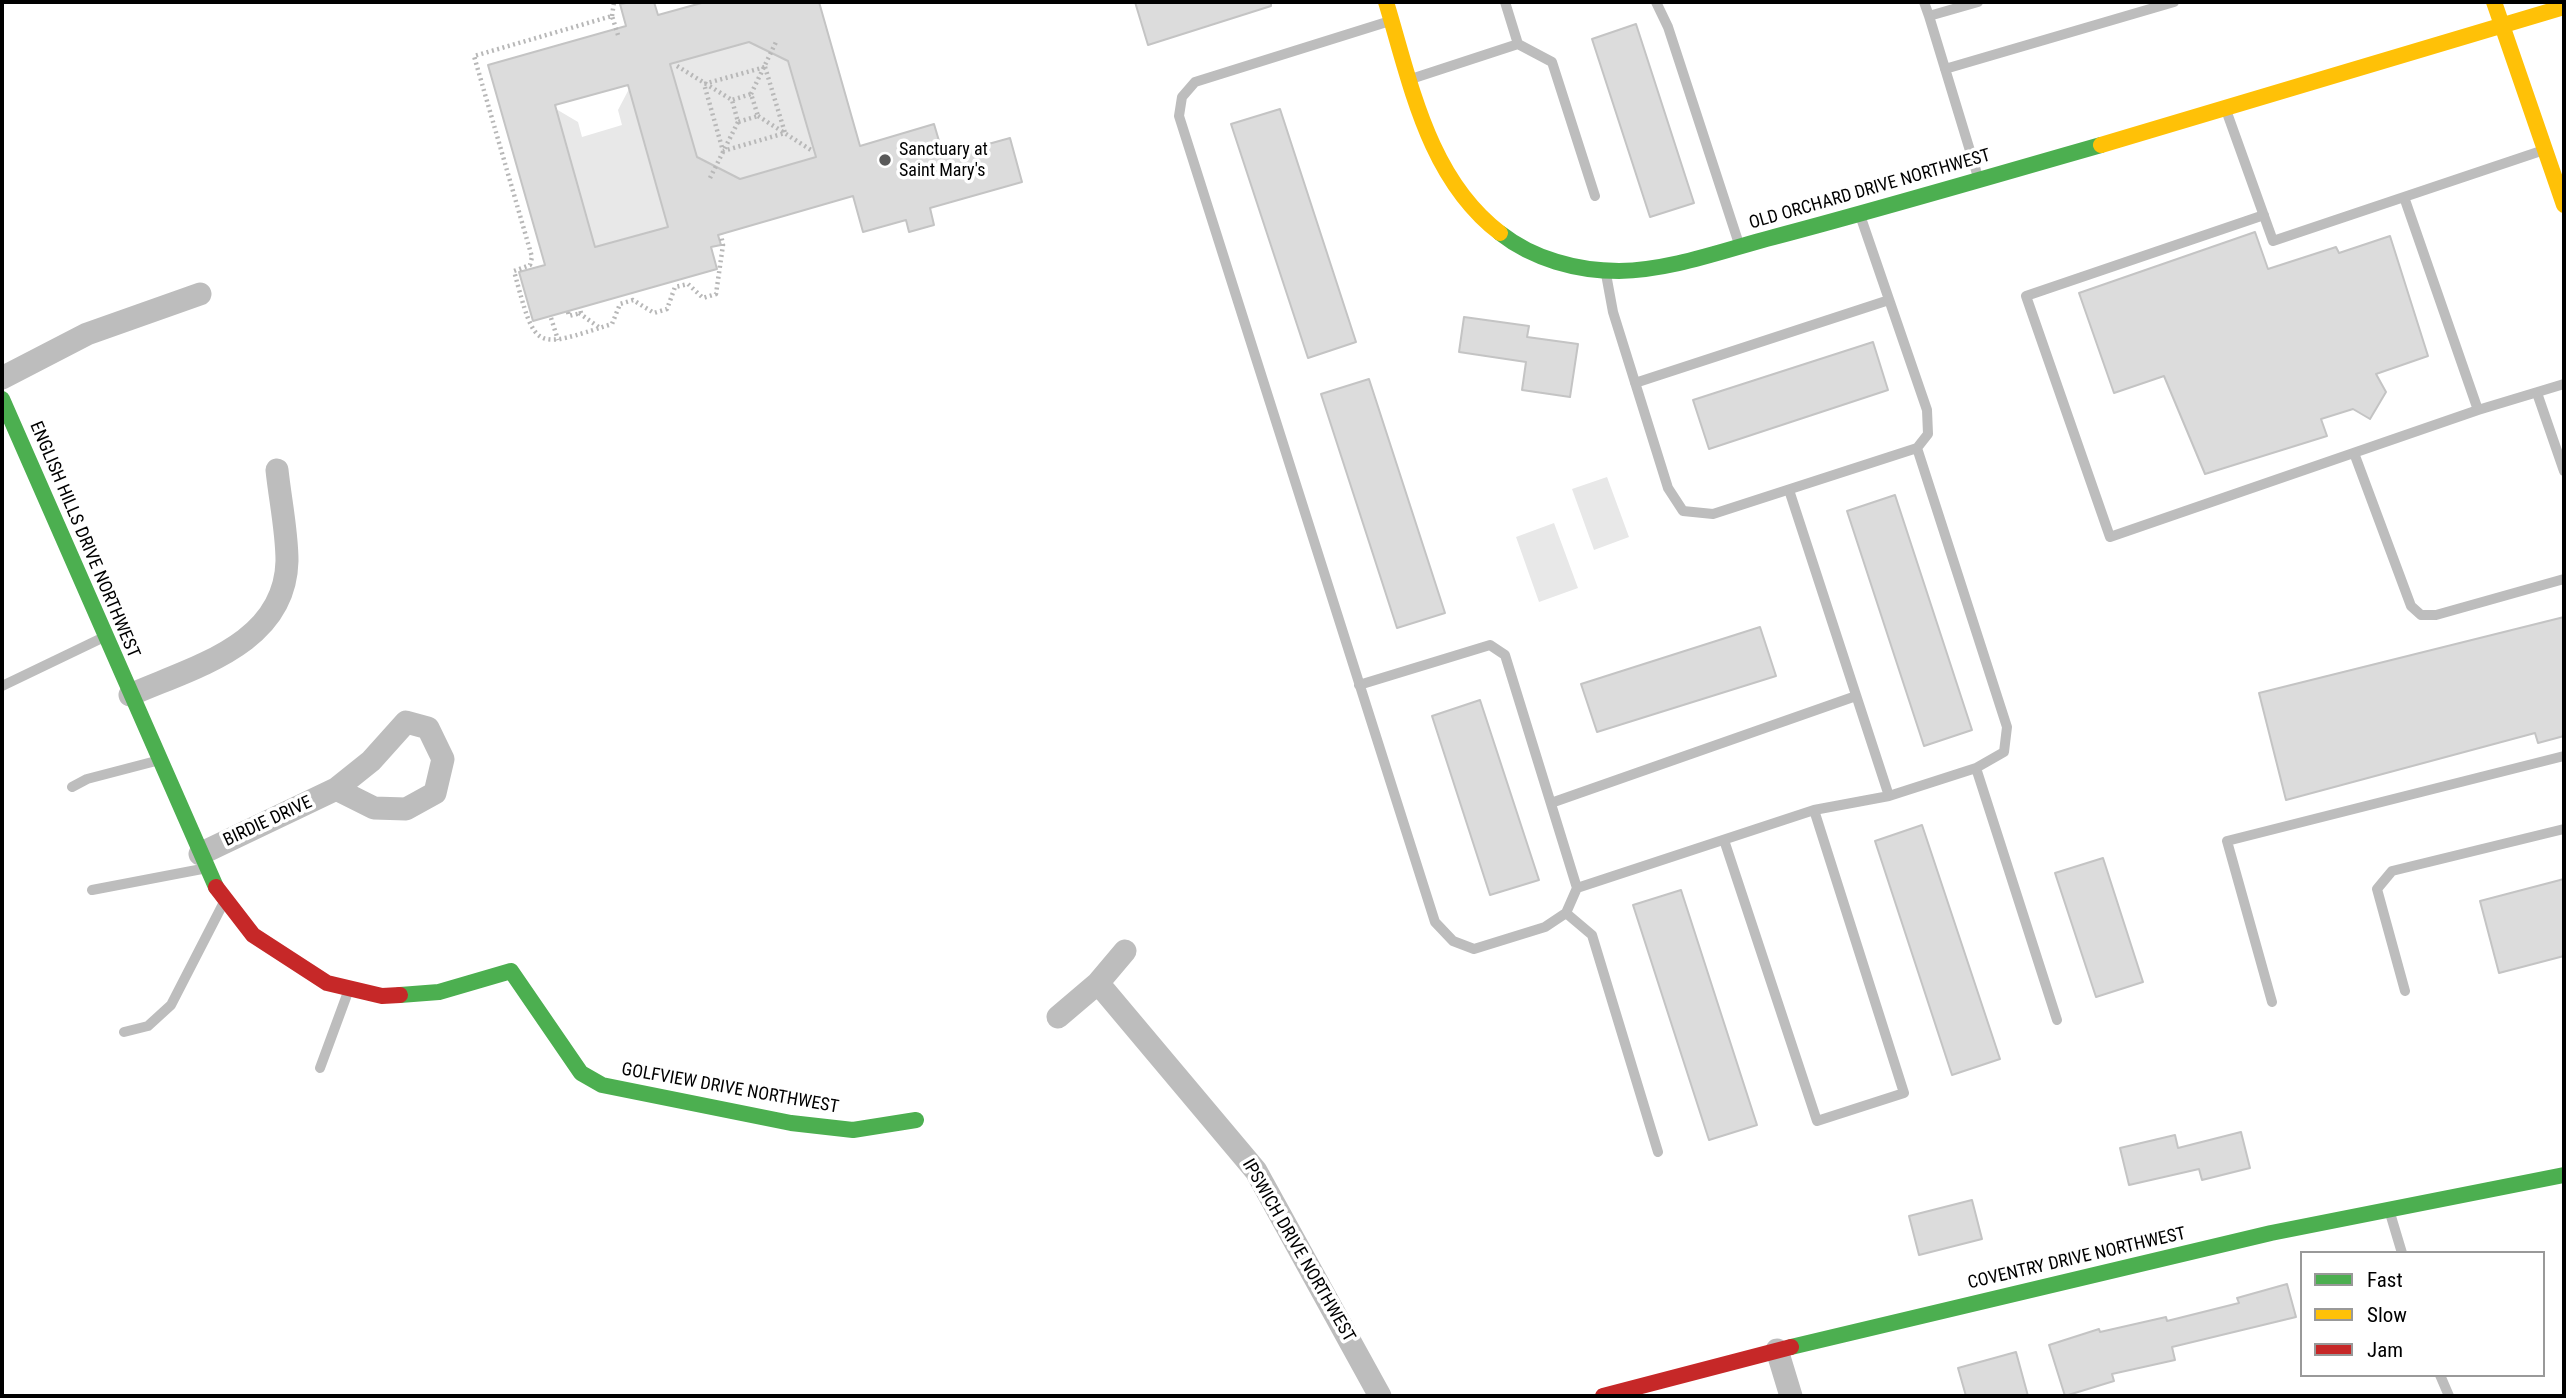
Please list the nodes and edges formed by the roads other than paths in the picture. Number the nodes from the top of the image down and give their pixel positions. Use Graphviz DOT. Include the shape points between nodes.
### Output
graph roads {
  1 [pos="1386,2"];
  2 [pos="1505,2"];
  3 [pos="1656,2"];
  4 [pos="1924,2"];
  5 [pos="1978,2"];
  6 [pos="2174,2"];
  7 [pos="2494,2"];
  8 [pos="2564,7"];
  9 [pos="1929,16"];
  10 [pos="1392,21"];
  11 [pos="2503,27"];
  12 [pos="1518,44"];
  13 [pos="1945,69"];
  14 [pos="1411,79"];
  15 [pos="2225,108"];
  16 [pos="2545,149"];
  17 [pos="1979,180"];
  18 [pos="1595,196"];
  19 [pos="2404,197"];
  20 [pos="2564,205"];
  21 [pos="1860,215"];
  22 [pos="2264,215"];
  23 [pos="1740,246"];
  24 [pos="1605,271"];
  25 [pos="200,294"];
  26 [pos="1889,300"];
  27 [pos="2,378"];
  28 [pos="1635,383"];
  29 [pos="2564,384"];
  30 [pos="2537,393"];
  31 [pos="2,399"];
  32 [pos="2478,410"];
  33 [pos="1917,448"];
  34 [pos="2354,453"];
  35 [pos="277,470"];
  36 [pos="2564,471"];
  37 [pos="1789,489"];
  38 [pos="2564,579"];
  39 [pos="105,636"];
  40 [pos="2,685"];
  41 [pos="1359,685"];
  42 [pos="130,695"];
  43 [pos="1856,696"];
  44 [pos="2564,756"];
  45 [pos="159,760"];
  46 [pos="1976,768"];
  47 [pos="72,788"];
  48 [pos="336,789"];
  49 [pos="1889,796"];
  50 [pos="1551,803"];
  51 [pos="1814,810"];
  52 [pos="2564,829"];
  53 [pos="1724,839"];
  54 [pos="203,861"];
  55 [pos="1577,888"];
  56 [pos="92,890"];
  57 [pos="225,899"];
  58 [pos="1566,913"];
  59 [pos="1125,951"];
  60 [pos="1098,983"];
  61 [pos="349,988"];
  62 [pos="2405,991"];
  63 [pos="2272,1002"];
  64 [pos="1058,1017"];
  65 [pos="2057,1020"];
  66 [pos="124,1032"];
  67 [pos="320,1068"];
  68 [pos="916,1120"];
  69 [pos="1658,1152"];
  70 [pos="2564,1175"];
  71 [pos="2390,1211"];
  72 [pos="2401,1251"];
  73 [pos="1777,1350"];
  74 [pos="2440,1377"];
  75 [pos="2445,1395"];
  76 [pos="1380,1396"];
  77 [pos="1603,1396"];
  78 [pos="1791,1396"];
  1 -- 10 [label="main road, OLD ORCHARD DRIVE NORTHWEST"];
  2 -- 12 [label="lane"];
  3 -- 23 [label="lane"];
  4 -- 9 [label="lane"];
  5 -- 9 [label="lane"];
  6 -- 13 [label="lane"];
  7 -- 11 [label="main road"];
  8 -- 11 [label="main road, OLD ORCHARD DRIVE NORTHWEST"];
  9 -- 13 [label="lane"];
  10 -- 14 [label="main road, OLD ORCHARD DRIVE NORTHWEST"];
  10 -- 41 [label="lane" via="1195,82 1182,97 1179,116"];
  11 -- 15 [label="main road, OLD ORCHARD DRIVE NORTHWEST"];
  11 -- 16 [label="main road"];
  12 -- 14 [label="lane"];
  12 -- 18 [label="lane" via="1552,62"];
  13 -- 17 [label="lane"];
  14 -- 24 [label="main road, OLD ORCHARD DRIVE NORTHWEST" via="1444,171 1480,216 1509,240 1540,255 1572,267"];
  15 -- 17 [label="main road, OLD ORCHARD DRIVE NORTHWEST"];
  15 -- 22 [label="lane"];
  16 -- 19 [label="lane"];
  16 -- 20 [label="main road"];
  17 -- 21 [label="main road, OLD ORCHARD DRIVE NORTHWEST"];
  19 -- 22 [label="lane" via="2273,240"];
  19 -- 32 [label="lane"];
  21 -- 23 [label="main road, OLD ORCHARD DRIVE NORTHWEST"];
  21 -- 26 [label="lane"];
  22 -- 34 [label="lane" via="2026,296 2110,537"];
  23 -- 24 [label="main road, OLD ORCHARD DRIVE NORTHWEST" via="1639,269"];
  24 -- 28 [label="lane"];
  25 -- 27 [label="street" via="87,334"];
  26 -- 28 [label="lane"];
  26 -- 33 [label="lane" via="1927,410 1928,434"];
  28 -- 37 [label="lane" via="1668,488 1683,511 1713,514"];
  29 -- 30 [label="lane"];
  30 -- 32 [label="lane"];
  30 -- 36 [label="lane"];
  31 -- 39 [label="main road, ENGLISH HILLS DRIVE NORTHWEST"];
  32 -- 34 [label="lane"];
  33 -- 37 [label="lane"];
  33 -- 46 [label="lane" via="2007,727 2004,752"];
  34 -- 38 [label="lane" via="2411,606 2421,615 2436,615"];
  35 -- 42 [label="street" via="287,561 282,596 254,635 238,647"];
  37 -- 43 [label="lane"];
  39 -- 40 [label="lane"];
  39 -- 42 [label="main road, ENGLISH HILLS DRIVE NORTHWEST"];
  41 -- 50 [label="lane" via="1490,645 1505,654"];
  41 -- 58 [label="lane" via="1435,922 1453,941 1474,949 1545,927"];
  42 -- 45 [label="main road, GOLFVIEW DRIVE NORTHWEST"];
  43 -- 49 [label="lane"];
  43 -- 50 [label="lane"];
  44 -- 63 [label="lane" via="2227,841"];
  45 -- 47 [label="lane" via="87,779"];
  45 -- 54 [label="main road, GOLFVIEW DRIVE NORTHWEST"];
  46 -- 49 [label="lane"];
  46 -- 65 [label="lane"];
  48 -- 48 [label="street, BIRDIE DRIVE" via="371,761 406,722 428,728 443,759 435,793 406,810 374,808"];
  48 -- 54 [label="street, BIRDIE DRIVE"];
  49 -- 51 [label="lane"];
  50 -- 55 [label="lane"];
  51 -- 53 [label="lane"];
  51 -- 53 [label="lane" via="1904,1093 1817,1121"];
  52 -- 62 [label="lane" via="2392,871 2377,889"];
  53 -- 55 [label="lane"];
  54 -- 56 [label="lane"];
  54 -- 57 [label="main road, GOLFVIEW DRIVE NORTHWEST"];
  55 -- 58 [label="lane"];
  57 -- 61 [label="main road, GOLFVIEW DRIVE NORTHWEST" via="253,935 327,983"];
  57 -- 66 [label="lane" via="171,1005 148,1026"];
  58 -- 69 [label="lane" via="1592,935"];
  59 -- 60 [label="street"];
  60 -- 64 [label="street"];
  60 -- 76 [label="street, IPSWICH DRIVE NORTHWEST" via="1256,1171"];
  61 -- 67 [label="lane"];
  61 -- 68 [label="main road, GOLFVIEW DRIVE NORTHWEST" via="382,996 439,992 511,971 581,1073 602,1085 790,1123 853,1130"];
  70 -- 71 [label="main road, COVENTRY DRIVE NORTHWEST"];
  71 -- 72 [label="lane"];
  71 -- 73 [label="main road, COVENTRY DRIVE NORTHWEST" via="2271,1233"];
  73 -- 77 [label="main road, COVENTRY DRIVE NORTHWEST"];
  73 -- 78 [label="street"];
  74 -- 75 [label="lane"];
}
